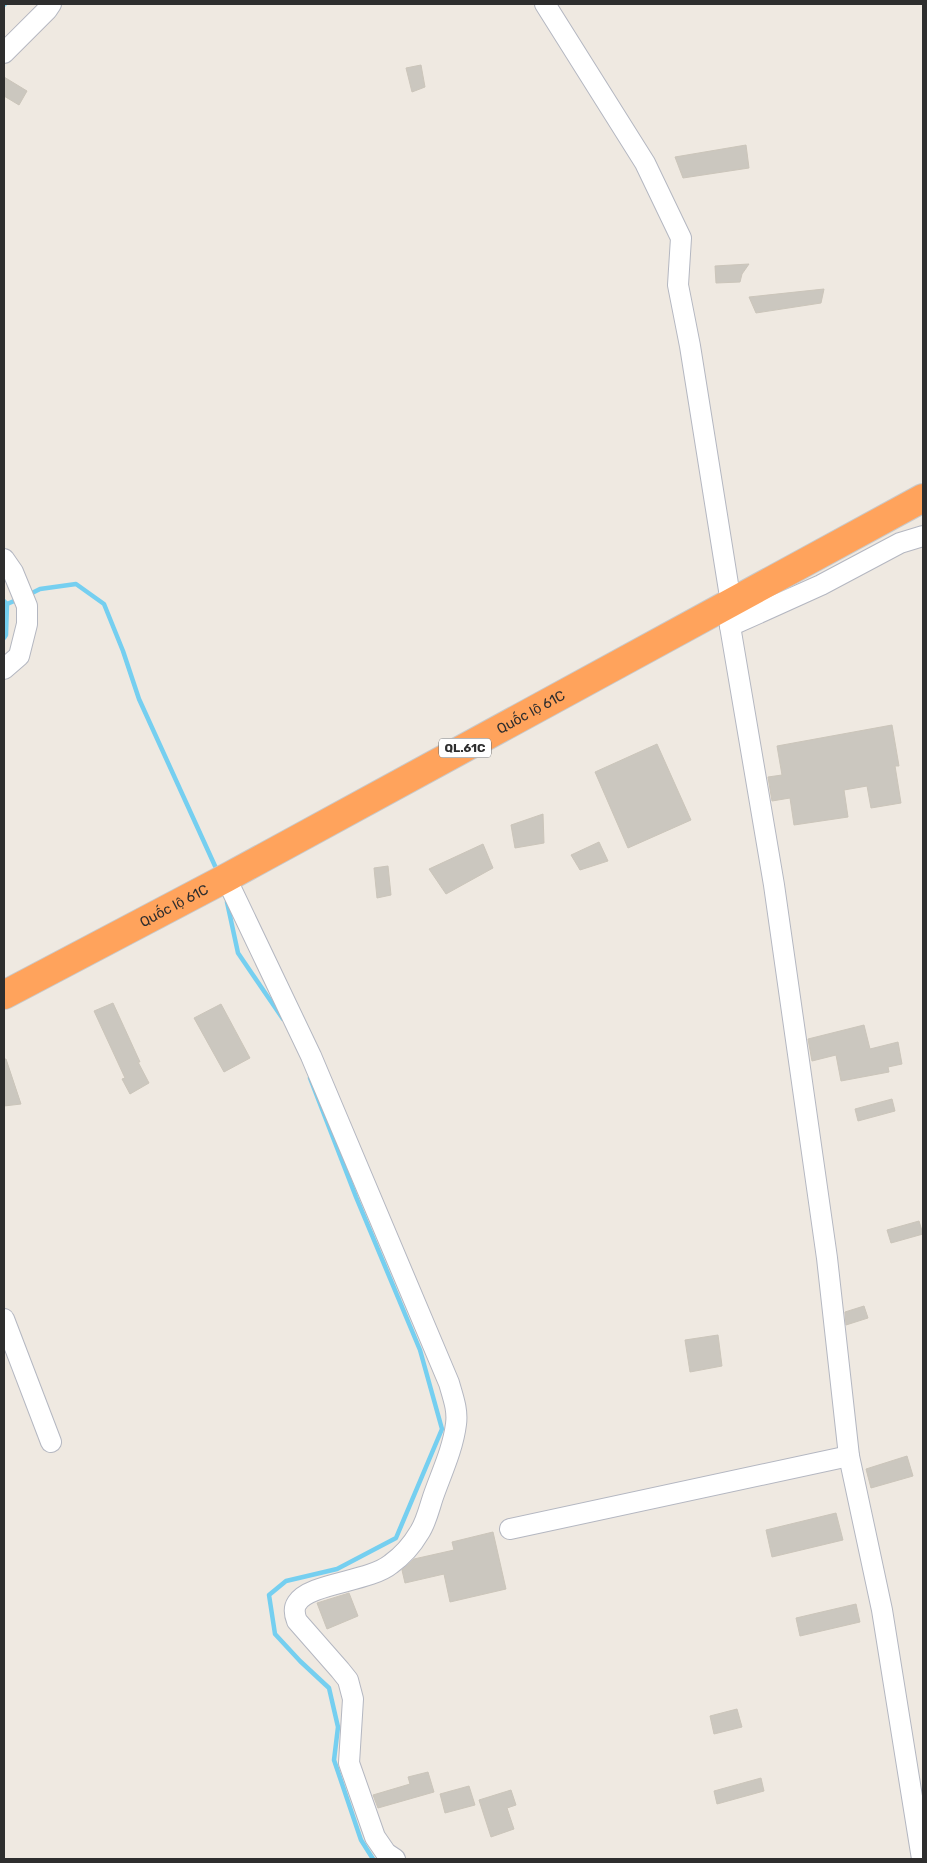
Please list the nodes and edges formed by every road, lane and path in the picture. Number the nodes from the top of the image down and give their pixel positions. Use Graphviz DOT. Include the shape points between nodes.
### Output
graph roads {
  1 [pos="51,4"];
  2 [pos="545,4"];
  3 [pos="4,53"];
  4 [pos="923,498"];
  5 [pos="923,536"];
  6 [pos="9,565"];
  7 [pos="730,615"];
  8 [pos="4,669"];
  9 [pos="226,878"];
  10 [pos="4,995"];
  11 [pos="4,1320"];
  12 [pos="51,1442"];
  13 [pos="849,1456"];
  14 [pos="510,1530"];
  15 [pos="395,1859"];
  16 [pos="922,1859"];
  1 -- 3 [label="street"];
  2 -- 7 [label="street" via="645,163 681,238 678,285"];
  4 -- 7 [label="highway, Quốc lộ 61C / QL.61C"];
  5 -- 7 [label="street" via="900,543 821,585"];
  6 -- 8 [label="street" via="27,606 27,624 19,656"];
  7 -- 9 [label="highway, Quốc lộ 61C / QL.61C"];
  7 -- 13 [label="street" via="776,895 827,1258"];
  9 -- 10 [label="highway, Quốc lộ 61C / QL.61C"];
  9 -- 15 [label="street" via="311,1056 446,1374 456,1409 453,1440 421,1531 410,1547 379,1572 303,1597 296,1604 294,1614 297,1622 348,1680 353,1699 349,1763 376,1837 386,1853"];
  11 -- 12 [label="street"];
  13 -- 14 [label="street"];
  13 -- 16 [label="street" via="882,1610"];
}
